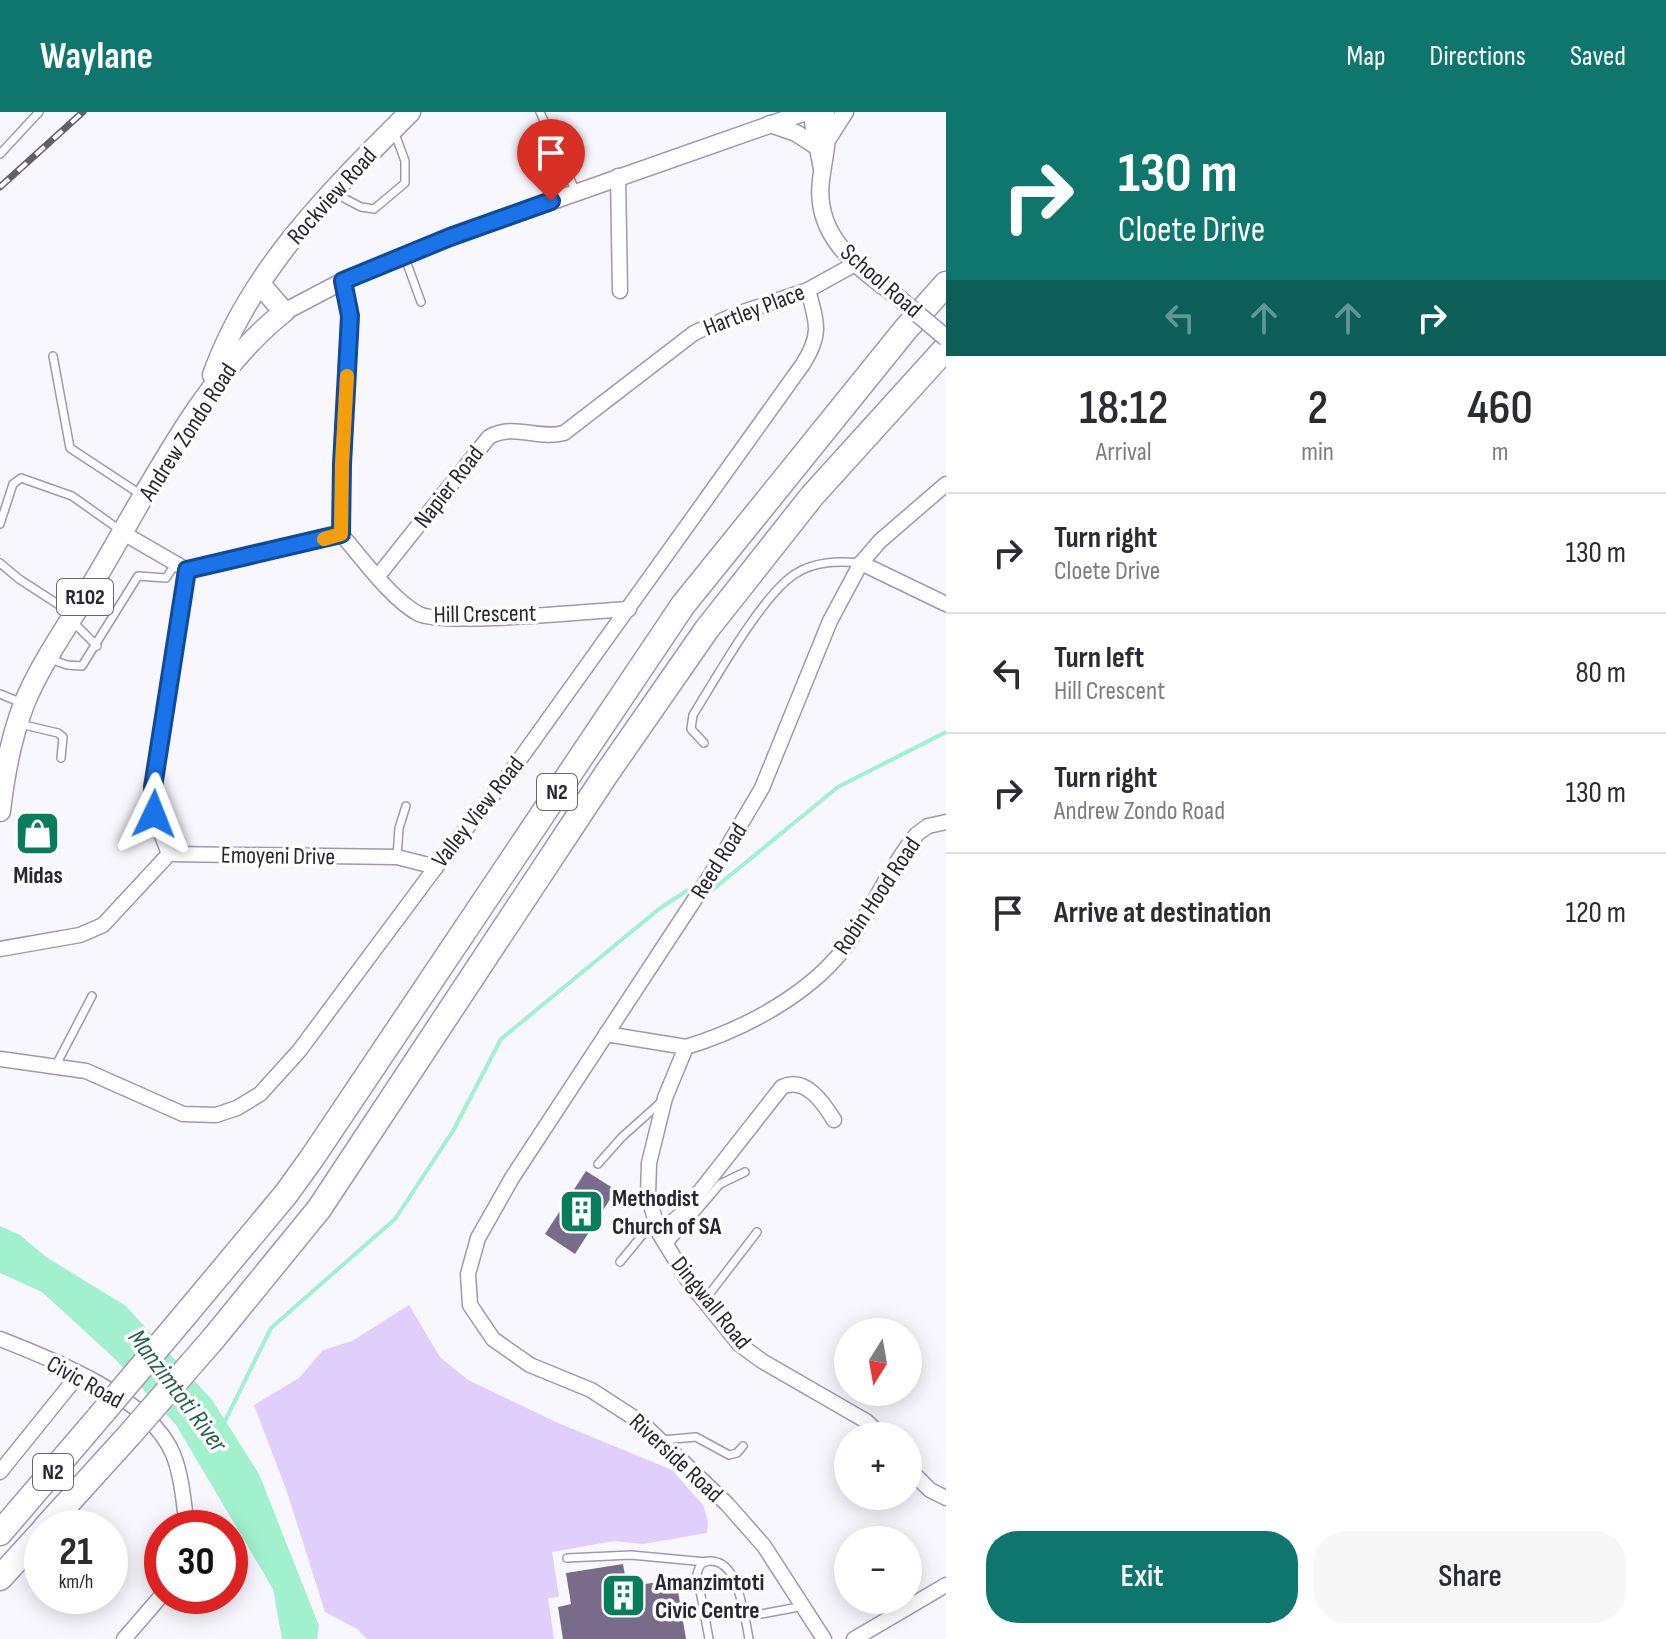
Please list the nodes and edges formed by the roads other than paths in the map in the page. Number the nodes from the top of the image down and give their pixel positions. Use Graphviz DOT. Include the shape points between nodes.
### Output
graph roads {
  1 [pos="39,112"];
  2 [pos="410,112"];
  3 [pos="540,112"];
  4 [pos="808,112"];
  5 [pos="826,112"];
  6 [pos="845,112"];
  7 [pos="770,124"];
  8 [pos="393,129"];
  9 [pos="822,142"];
  10 [pos="0,154"];
  11 [pos="618,176"];
  12 [pos="331,192"];
  13 [pos="576,192"];
  14 [pos="404,256"];
  15 [pos="855,264"];
  16 [pos="343,281"];
  17 [pos="260,284"];
  18 [pos="946,284"];
  19 [pos="808,290"];
  20 [pos="620,291"];
  21 [pos="421,302"];
  22 [pos="284,312"];
  23 [pos="946,338"];
  24 [pos="946,348"];
  25 [pos="53,356"];
  26 [pos="205,398"];
  27 [pos="581,422"];
  28 [pos="946,484"];
  29 [pos="145,497"];
  30 [pos="0,524"];
  31 [pos="123,533"];
  32 [pos="341,534"];
  33 [pos="0,563"];
  34 [pos="861,563"];
  35 [pos="182,567"];
  36 [pos="378,576"];
  37 [pos="946,604"];
  38 [pos="629,609"];
  39 [pos="73,618"];
  40 [pos="97,646"];
  41 [pos="48,658"];
  42 [pos="0,694"];
  43 [pos="21,714"];
  44 [pos="704,743"];
  45 [pos="61,758"];
  46 [pos="406,806"];
  47 [pos="0,810"];
  48 [pos="946,822"];
  49 [pos="169,854"];
  50 [pos="397,857"];
  51 [pos="436,867"];
  52 [pos="0,949"];
  53 [pos="92,996"];
  54 [pos="606,1034"];
  55 [pos="686,1047"];
  56 [pos="0,1059"];
  57 [pos="55,1067"];
  58 [pos="665,1098"];
  59 [pos="834,1120"];
  60 [pos="598,1164"];
  61 [pos="745,1172"];
  62 [pos="656,1228"];
  63 [pos="757,1232"];
  64 [pos="478,1238"];
  65 [pos="666,1247"];
  66 [pos="620,1262"];
  67 [pos="704,1301"];
  68 [pos="0,1339"];
  69 [pos="79,1374"];
  70 [pos="867,1422"];
  71 [pos="661,1440"];
  72 [pos="743,1446"];
  73 [pos="0,1472"];
  74 [pos="922,1482"];
  75 [pos="946,1498"];
  76 [pos="62,1510"];
  77 [pos="184,1510"];
  78 [pos="0,1533"];
  79 [pos="24,1552"];
  80 [pos="567,1558"];
  81 [pos="706,1562"];
  82 [pos="0,1578"];
  83 [pos="946,1585"];
  84 [pos="922,1596"];
  85 [pos="804,1606"];
  86 [pos="146,1614"];
  87 [pos="892,1614"];
  88 [pos="745,1617"];
  89 [pos="124,1639"];
  90 [pos="709,1639"];
  91 [pos="749,1639"];
  92 [pos="824,1639"];
  93 [pos="854,1639"];
  1 -- 10 [label="lane"];
  2 -- 8 [label="main road, Rockview Road"];
  3 -- 13 [label="lane"];
  4 -- 7 [label="street, Andrew Zondo Road"];
  4 -- 9 [label="street, School Road"];
  5 -- 9 [label="street, School Road"];
  6 -- 9 [label="street"];
  7 -- 9 [label="street"];
  7 -- 11 [label="street, Andrew Zondo Road"];
  8 -- 12 [label="main road, Rockview Road"];
  8 -- 12 [label="lane" via="405,161 405,183 374,209"];
  9 -- 15 [label="street, School Road" via="821,190 828,227"];
  11 -- 13 [label="street, Andrew Zondo Road"];
  11 -- 20 [label="street"];
  12 -- 17 [label="main road, Rockview Road" via="302,223"];
  13 -- 14 [label="street, Andrew Zondo Road"];
  14 -- 16 [label="street, Andrew Zondo Road"];
  14 -- 21 [label="lane"];
  15 -- 19 [label="street, Hartley Place"];
  15 -- 23 [label="street, School Road, bridge"];
  16 -- 22 [label="street, Andrew Zondo Road"];
  16 -- 32 [label="street" via="350,316"];
  17 -- 22 [label="main road"];
  17 -- 26 [label="main road, Rockview Road" via="230,336"];
  18 -- 78 [label="highway, N2, bridge" via="683,605 286,1194"];
  19 -- 27 [label="street, Hartley Place" via="694,333"];
  19 -- 38 [label="street, Valley View Road" via="817,330 814,346"];
  22 -- 26 [label="main road, Andrew Zondo Road" via="247,344"];
  24 -- 76 [label="highway, N2, bridge" via="812,496 707,629 319,1209"];
  25 -- 29 [label="lane" via="70,448"];
  26 -- 29 [label="main road, Andrew Zondo Road / R102"];
  27 -- 36 [label="street, Napier Road" via="557,435 515,430 489,437"];
  28 -- 34 [label="street, Reed Road"];
  29 -- 31 [label="main road, Andrew Zondo Road / R102"];
  30 -- 31 [label="lane" via="13,484 21,478 72,496"];
  31 -- 35 [label="street"];
  31 -- 39 [label="main road, Andrew Zondo Road / R102"];
  32 -- 35 [label="street"];
  32 -- 36 [label="street, Hill Crescent"];
  33 -- 39 [label="lane"];
  34 -- 37 [label="street"];
  34 -- 44 [label="lane" via="813,566 781,587 693,715 691,729"];
  34 -- 54 [label="street, Reed Road" via="830,621 762,788"];
  35 -- 40 [label="lane" via="166,578 138,576"];
  35 -- 49 [label="street" via="152,796"];
  36 -- 38 [label="street, Hill Crescent" via="414,611 429,617"];
  38 -- 51 [label="street, Valley View Road"];
  39 -- 40 [label="lane"];
  39 -- 41 [label="main road, Andrew Zondo Road / R102"];
  40 -- 41 [label="lane" via="77,667"];
  41 -- 43 [label="main road, Andrew Zondo Road / R102"];
  42 -- 43 [label="lane"];
  43 -- 45 [label="lane" via="63,737"];
  43 -- 47 [label="main road, Andrew Zondo Road / R102"];
  46 -- 50 [label="lane"];
  48 -- 55 [label="street, Robin Hood Road" via="917,834 849,942 818,977 734,1028"];
  49 -- 50 [label="street, Emoyeni Drive"];
  49 -- 52 [label="street" via="103,925 80,935"];
  50 -- 51 [label="street, Emoyeni Drive"];
  51 -- 57 [label="street, Valley View Road" via="299,1051 260,1094 237,1108 216,1115 183,1114 98,1075"];
  53 -- 57 [label="lane"];
  54 -- 55 [label="street"];
  54 -- 64 [label="street, Reed Road"];
  55 -- 58 [label="street, Dingwall Road"];
  56 -- 57 [label="street, Valley View Road"];
  58 -- 60 [label="lane"];
  58 -- 62 [label="street, Dingwall Road" via="647,1180"];
  59 -- 62 [label="street" via="804,1086 782,1087 683,1213"];
  61 -- 65 [label="lane" via="720,1184"];
  62 -- 65 [label="street, Dingwall Road"];
  62 -- 66 [label="lane"];
  63 -- 67 [label="lane"];
  64 -- 71 [label="street, Riverside Road" via="467,1290 479,1322 493,1339 530,1365 621,1408"];
  65 -- 67 [label="street, Dingwall Road"];
  67 -- 70 [label="street, Dingwall Road" via="748,1352"];
  68 -- 69 [label="street, Civic Road"];
  69 -- 73 [label="street"];
  69 -- 77 [label="street, Civic Road" via="121,1398 165,1441 174,1455"];
  71 -- 72 [label="lane" via="696,1437 729,1455"];
  71 -- 85 [label="street, Riverside Road" via="764,1546"];
  74 -- 75 [label="street"];
  79 -- 82 [label="highway, N2"];
  80 -- 81 [label="lane" via="631,1555"];
  81 -- 88 [label="lane" via="729,1571"];
  81 -- 90 [label="lane" via="697,1574"];
  83 -- 84 [label="street"];
  85 -- 88 [label="lane"];
  85 -- 92 [label="street, Riverside Road"];
  86 -- 89 [label="street"];
  87 -- 93 [label="street"];
  88 -- 91 [label="lane"];
}
